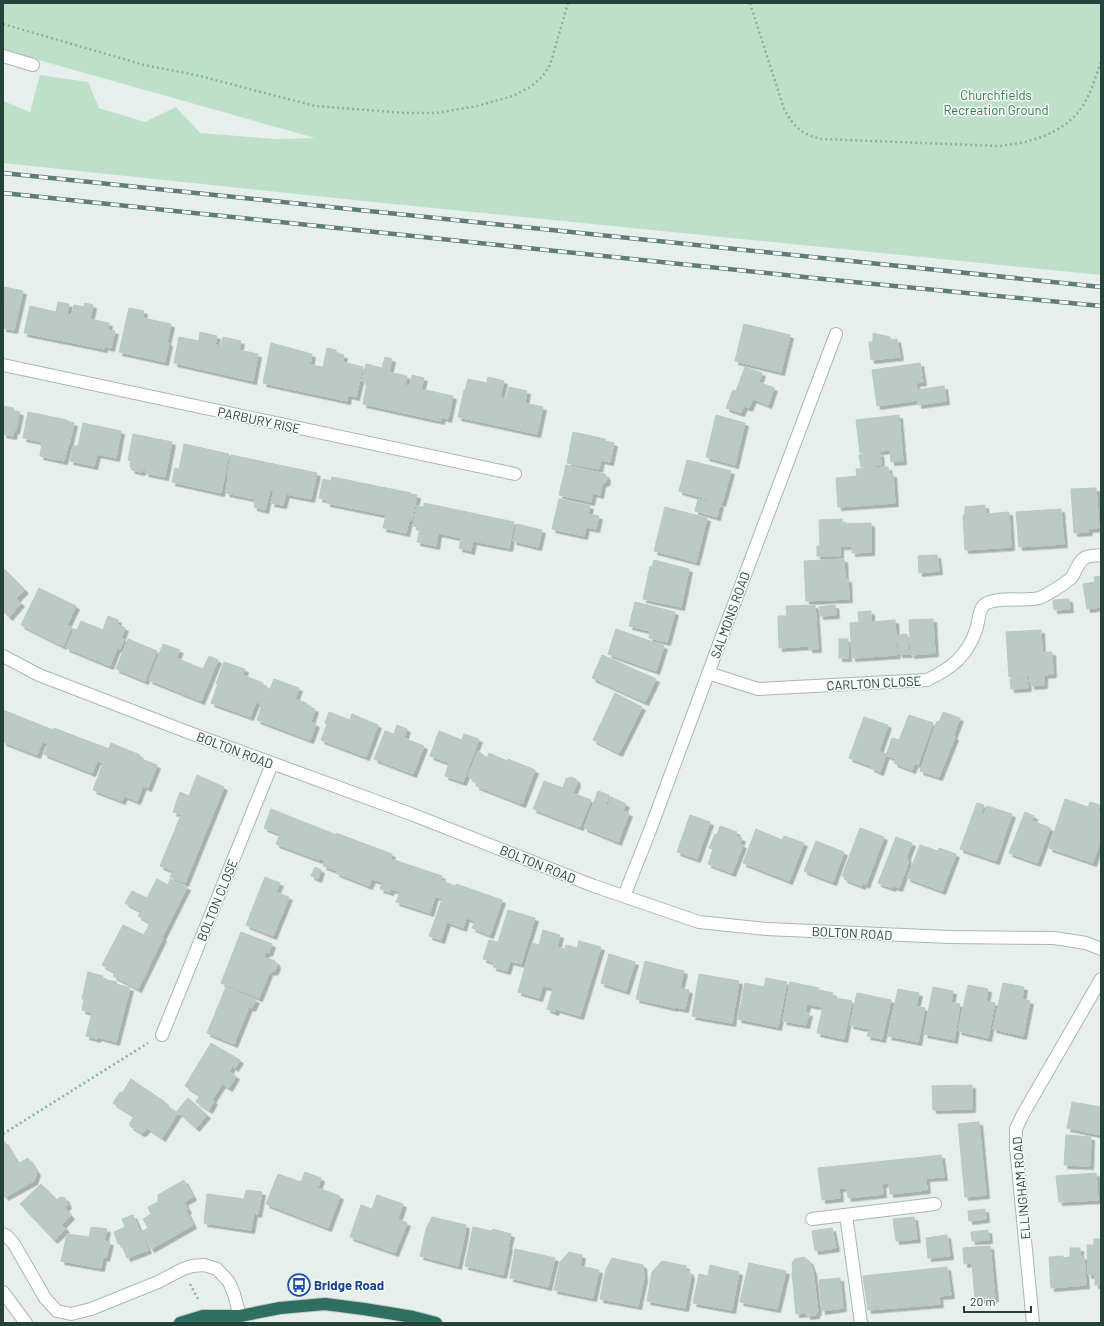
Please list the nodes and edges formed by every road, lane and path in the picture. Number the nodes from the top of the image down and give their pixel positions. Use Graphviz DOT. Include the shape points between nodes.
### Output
graph roads {
  1 [pos="568,3"];
  2 [pos="750,3"];
  3 [pos="3,24"];
  4 [pos="3,56"];
  5 [pos="1101,61"];
  6 [pos="33,66"];
  7 [pos="836,334"];
  8 [pos="3,366"];
  9 [pos="515,474"];
  10 [pos="1101,555"];
  11 [pos="3,656"];
  12 [pos="708,674"];
  13 [pos="272,764"];
  14 [pos="624,896"];
  15 [pos="1101,949"];
  16 [pos="1101,978"];
  17 [pos="162,1035"];
  18 [pos="3,1134"];
  19 [pos="935,1204"];
  20 [pos="846,1215"];
  21 [pos="812,1219"];
  22 [pos="3,1234"];
  23 [pos="183,1269"];
  24 [pos="3,1292"];
  25 [pos="201,1305"];
  26 [pos="240,1316"];
  27 [pos="26,1323"];
  28 [pos="180,1323"];
  29 [pos="225,1323"];
  30 [pos="436,1323"];
  31 [pos="861,1323"];
  32 [pos="1033,1323"];
  1 -- 3 [label="path" via="550,65 542,77 530,87 513,96 477,106 436,113 315,106 196,75 144,65"];
  2 -- 5 [label="path" via="784,109 791,122 800,130 811,137 822,139 999,146 1041,138 1066,123 1080,110"];
  4 -- 6 [label="street"];
  7 -- 12 [label="street, SALMONS ROAD"];
  8 -- 9 [label="street, PARBURY RISE"];
  10 -- 12 [label="street, CARLTON CLOSE" via="1086,557 1071,578 1039,598 992,601 983,605 970,645 959,660 945,672 927,680 758,689"];
  11 -- 13 [label="street, BOLTON ROAD" via="39,675"];
  12 -- 14 [label="street, SALMONS ROAD"];
  13 -- 14 [label="street, BOLTON ROAD"];
  13 -- 17 [label="street, BOLTON CLOSE"];
  14 -- 15 [label="street, BOLTON ROAD" via="700,922 766,929 950,937 1054,938 1086,943"];
  16 -- 32 [label="street, ELLINGHAM ROAD" via="1022,1114 1016,1129"];
  17 -- 18 [label="path"];
  19 -- 20 [label="street"];
  20 -- 21 [label="street"];
  20 -- 31 [label="street"];
  22 -- 23 [label="street" via="14,1244 45,1298 57,1311 71,1314 91,1310"];
  23 -- 25 [label="path"];
  23 -- 26 [label="street" via="204,1265 217,1269 229,1282"];
  24 -- 27 [label="street"];
  26 -- 28 [label="highway" via="204,1316"];
  26 -- 29 [label="highway"];
  26 -- 30 [label="highway" via="280,1308 325,1304 392,1313"];
}
